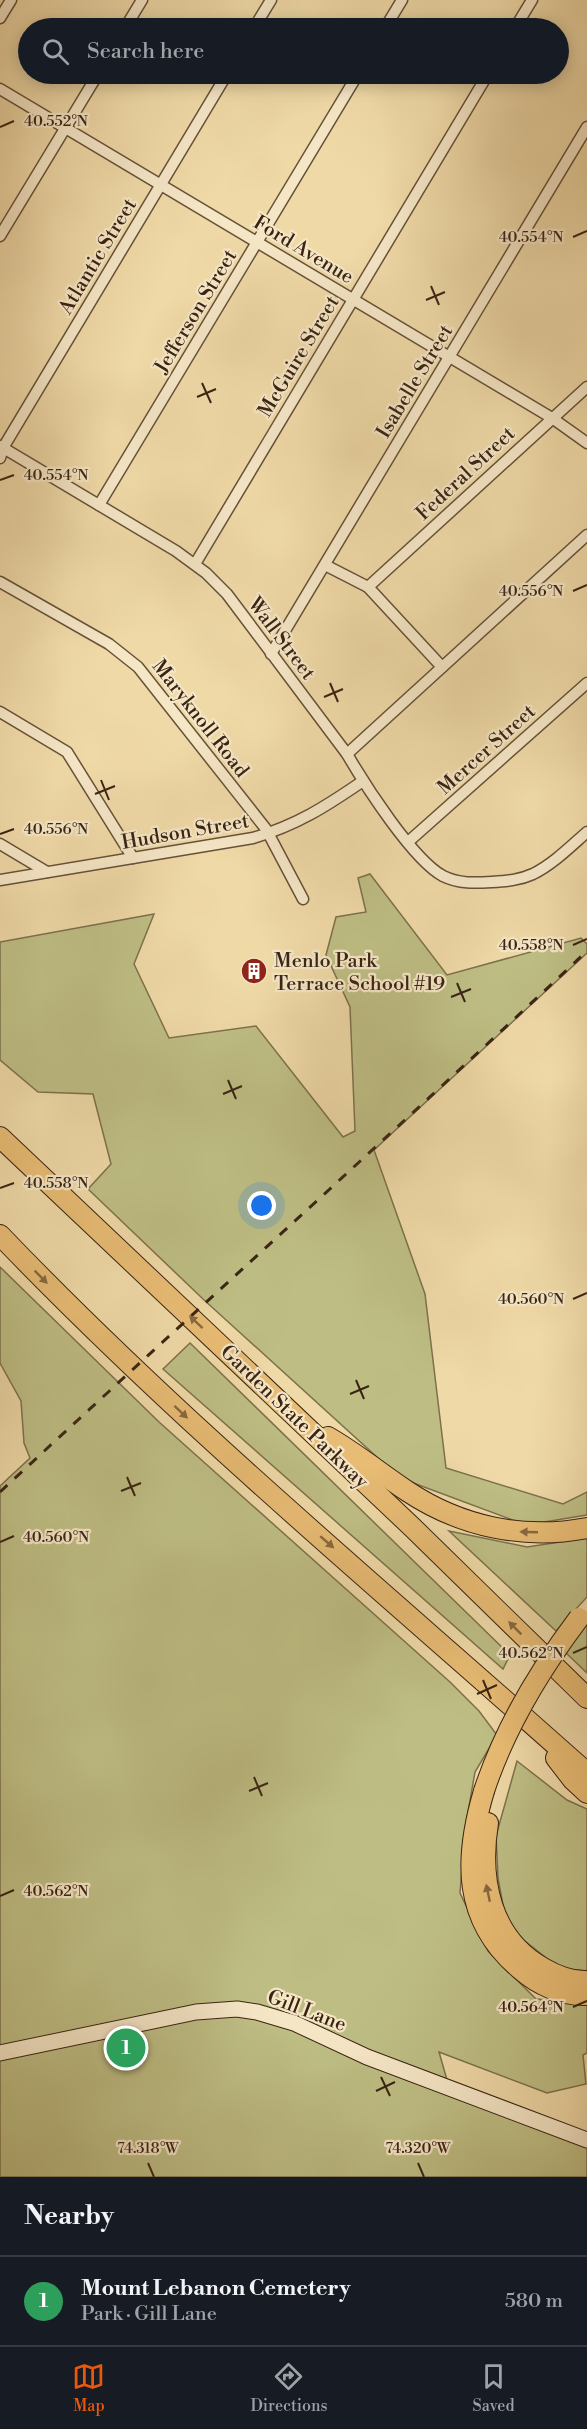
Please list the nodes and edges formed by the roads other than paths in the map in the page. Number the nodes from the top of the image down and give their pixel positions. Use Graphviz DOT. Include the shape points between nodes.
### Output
graph roads {
  1 [pos="11,0"];
  2 [pos="142,0"];
  3 [pos="271,0"];
  4 [pos="402,0"];
  5 [pos="532,0"];
  6 [pos="0,18"];
  7 [pos="131,18"];
  8 [pos="260,18"];
  9 [pos="391,18"];
  10 [pos="521,18"];
  11 [pos="92,84"];
  12 [pos="221,84"];
  13 [pos="352,84"];
  14 [pos="482,84"];
  15 [pos="0,89"];
  16 [pos="587,127"];
  17 [pos="65,128"];
  18 [pos="160,185"];
  19 [pos="0,236"];
  20 [pos="256,242"];
  21 [pos="353,299"];
  22 [pos="449,357"];
  23 [pos="587,387"];
  24 [pos="552,418"];
  25 [pos="587,443"];
  26 [pos="1,450"];
  27 [pos="99,505"];
  28 [pos="587,535"];
  29 [pos="195,564"];
  30 [pos="325,565"];
  31 [pos="0,582"];
  32 [pos="368,587"];
  33 [pos="271,654"];
  34 [pos="442,667"];
  35 [pos="587,683"];
  36 [pos="0,712"];
  37 [pos="347,754"];
  38 [pos="363,781"];
  39 [pos="587,832"];
  40 [pos="268,834"];
  41 [pos="408,842"];
  42 [pos="0,844"];
  43 [pos="133,858"];
  44 [pos="47,872"];
  45 [pos="0,880"];
  46 [pos="303,899"];
  47 [pos="0,1137"];
  48 [pos="0,1235"];
  49 [pos="300,1420"];
  50 [pos="587,1528"];
  51 [pos="584,1617"];
  52 [pos="587,1698"];
  53 [pos="530,1722"];
  54 [pos="587,1773"];
  55 [pos="587,1794"];
  56 [pos="488,1795"];
  57 [pos="587,1981"];
  58 [pos="587,1995"];
  59 [pos="0,2053"];
  60 [pos="587,2140"];
  1 -- 6 [label="street"];
  2 -- 7 [label="street"];
  3 -- 8 [label="street"];
  4 -- 9 [label="street"];
  5 -- 10 [label="street"];
  11 -- 17 [label="street"];
  12 -- 18 [label="street, Atlantic Street"];
  13 -- 20 [label="street, Jefferson Street"];
  14 -- 21 [label="street, McGuire Street"];
  15 -- 17 [label="street, Ford Avenue"];
  16 -- 22 [label="street, Isabelle Street"];
  17 -- 18 [label="street, Ford Avenue"];
  17 -- 19 [label="street"];
  18 -- 20 [label="street, Ford Avenue"];
  18 -- 26 [label="street, Atlantic Street"];
  20 -- 21 [label="street, Ford Avenue"];
  20 -- 27 [label="street, Jefferson Street"];
  21 -- 22 [label="street, Ford Avenue"];
  21 -- 29 [label="street, McGuire Street"];
  22 -- 24 [label="street, Ford Avenue"];
  22 -- 30 [label="street, Isabelle Street"];
  23 -- 24 [label="street, Federal Street"];
  24 -- 25 [label="street, Ford Avenue"];
  24 -- 32 [label="street, Federal Street"];
  26 -- 27 [label="street, Wall Street"];
  27 -- 29 [label="street, Wall Street"];
  28 -- 34 [label="street"];
  29 -- 33 [label="street, Wall Street" via="227,594"];
  30 -- 32 [label="street"];
  30 -- 33 [label="street, Isabelle Street"];
  31 -- 40 [label="street, Maryknoll Road" via="109,644 138,667"];
  32 -- 34 [label="street"];
  33 -- 37 [label="street, Wall Street"];
  34 -- 37 [label="street"];
  35 -- 41 [label="street, Mercer Street"];
  36 -- 43 [label="street" via="67,752"];
  37 -- 38 [label="street, Wall Street"];
  38 -- 40 [label="street, Hudson Street" via="314,814"];
  38 -- 41 [label="street, Wall Street"];
  39 -- 41 [label="street, Wall Street" via="558,858 533,874 512,881 464,883 443,875 420,858"];
  40 -- 43 [label="street, Hudson Street"];
  40 -- 46 [label="street, Maryknoll Road"];
  42 -- 44 [label="street"];
  43 -- 44 [label="street, Hudson Street"];
  44 -- 45 [label="street, Hudson Street"];
  49 -- 47 [label="highway, Garden State Parkway, one-way"];
  48 -- 53 [label="highway, one-way" via="204,1433"];
  50 -- 49 [label="highway, one-way" via="518,1532 456,1517 409,1492 358,1454"];
  52 -- 49 [label="highway, Garden State Parkway, one-way"];
  51 -- 56 [label="highway" via="527,1714"];
  53 -- 54 [label="highway"];
  53 -- 55 [label="highway"];
  57 -- 56 [label="highway, one-way" via="564,1978 540,1967 516,1947 499,1923 488,1896 485,1871"];
  56 -- 58 [label="highway" via="474,1830 470,1861 474,1897 486,1928 505,1956 531,1978 564,1993"];
  59 -- 60 [label="street, Gill Lane" via="196,2012 237,2009 276,2016 367,2057"];
}
